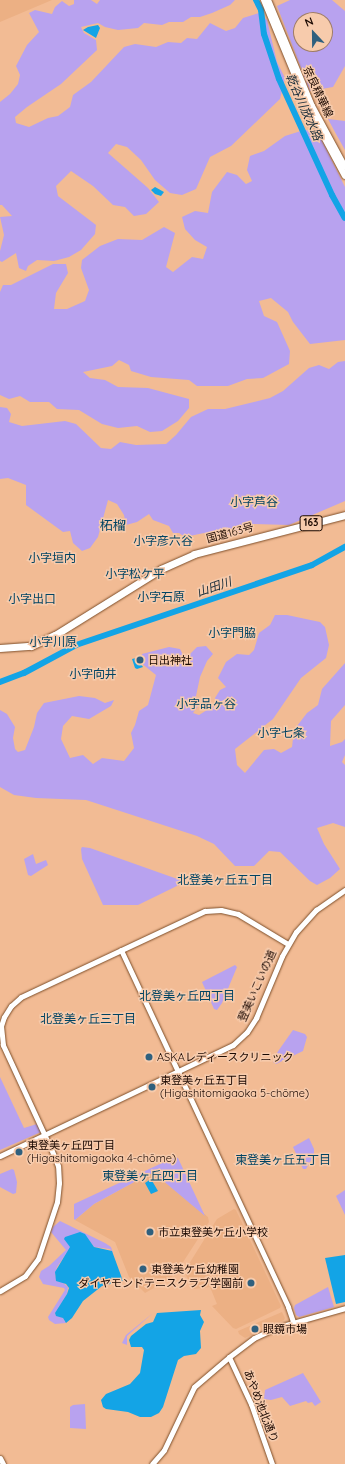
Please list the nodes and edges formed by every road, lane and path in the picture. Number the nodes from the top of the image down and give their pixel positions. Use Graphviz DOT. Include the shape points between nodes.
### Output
graph roads {
  1 [pos="264,0"];
  2 [pos="268,0"];
  3 [pos="273,16"];
  4 [pos="345,167"];
  5 [pos="345,176"];
  6 [pos="345,515"];
  7 [pos="0,648"];
  8 [pos="345,890"];
  9 [pos="288,944"];
  10 [pos="121,950"];
  11 [pos="178,1072"];
  12 [pos="45,1135"];
  13 [pos="0,1156"];
  14 [pos="0,1291"];
  15 [pos="345,1309"];
  16 [pos="294,1323"];
  17 [pos="230,1358"];
  18 [pos="0,1458"];
  19 [pos="3,1464"];
  20 [pos="152,1464"];
  21 [pos="155,1464"];
  22 [pos="272,1464"];
  1 -- 3 [label="main road, 奈良精華線"];
  2 -- 3 [label="main road, 奈良精華線"];
  3 -- 4 [label="main road, 奈良精華線" via="312,106"];
  3 -- 5 [label="main road, 奈良精華線" via="308,106"];
  6 -- 7 [label="highway, 国道163号 / 163" via="194,554 161,569 43,641 23,648"];
  8 -- 9 [label="street, 登美いこいの道" via="316,910"];
  9 -- 10 [label="street" via="242,916 230,911 216,910 200,913"];
  9 -- 11 [label="street, 登美いこいの道" via="256,1018 247,1032 228,1049"];
  10 -- 11 [label="street"];
  10 -- 12 [label="street" via="21,997 4,1017 1,1031 3,1045"];
  11 -- 12 [label="street, 登美いこいの道"];
  11 -- 16 [label="street"];
  12 -- 13 [label="street, 登美いこいの道"];
  12 -- 14 [label="street" via="56,1160 57,1202 35,1264 20,1280"];
  15 -- 16 [label="street"];
  16 -- 17 [label="street" via="259,1335"];
  17 -- 20 [label="street" via="194,1387 164,1450"];
  17 -- 21 [label="street" via="195,1389 170,1444"];
  17 -- 22 [label="street, あやめ池北通り" via="251,1404"];
  18 -- 19 [label="street"];
}
